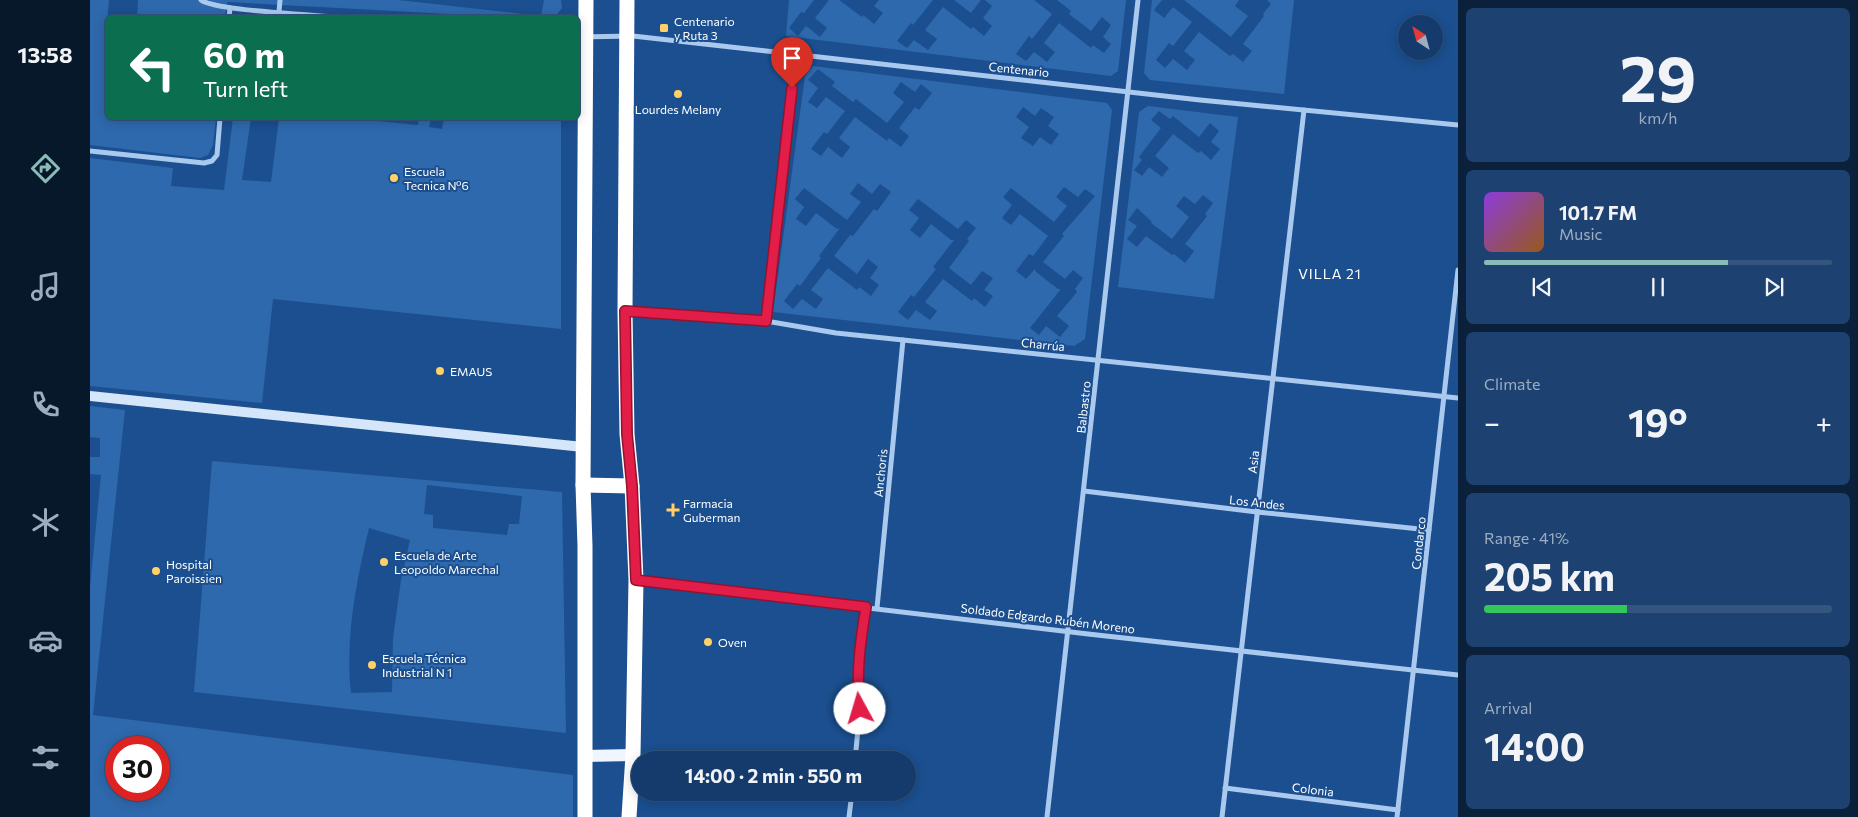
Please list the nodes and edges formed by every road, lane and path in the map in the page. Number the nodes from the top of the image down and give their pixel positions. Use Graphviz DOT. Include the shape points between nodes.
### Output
graph roads {
  1 [pos="200,0"];
  2 [pos="280,0"];
  3 [pos="586,0"];
  4 [pos="626,0"];
  5 [pos="1138,0"];
  6 [pos="230,8"];
  7 [pos="279,12"];
  8 [pos="229,15"];
  9 [pos="312,15"];
  10 [pos="626,36"];
  11 [pos="581,37"];
  12 [pos="796,54"];
  13 [pos="1128,92"];
  14 [pos="1304,110"];
  15 [pos="220,120"];
  16 [pos="1458,125"];
  17 [pos="90,150"];
  18 [pos="1458,270"];
  19 [pos="625,311"];
  20 [pos="766,321"];
  21 [pos="903,340"];
  22 [pos="1098,360"];
  23 [pos="1273,378"];
  24 [pos="90,396"];
  25 [pos="1445,397"];
  26 [pos="1458,398"];
  27 [pos="583,447"];
  28 [pos="582,485"];
  29 [pos="632,486"];
  30 [pos="1084,491"];
  31 [pos="1257,512"];
  32 [pos="1429,530"];
  33 [pos="636,580"];
  34 [pos="866,607"];
  35 [pos="877,608"];
  36 [pos="1068,631"];
  37 [pos="1241,650"];
  38 [pos="1414,670"];
  39 [pos="1458,675"];
  40 [pos="633,751"];
  41 [pos="856,751"];
  42 [pos="631,755"];
  43 [pos="584,756"];
  44 [pos="631,786"];
  45 [pos="1225,788"];
  46 [pos="851,801"];
  47 [pos="1398,810"];
  48 [pos="585,817"];
  49 [pos="629,817"];
  50 [pos="849,817"];
  51 [pos="1047,817"];
  52 [pos="1222,817"];
  53 [pos="1397,817"];
  1 -- 6 [label="street" via="205,4"];
  2 -- 7 [label="street"];
  3 -- 11 [label="highway"];
  4 -- 10 [label="highway"];
  5 -- 13 [label="street, Balbastro"];
  6 -- 7 [label="street"];
  6 -- 8 [label="street"];
  7 -- 9 [label="street"];
  10 -- 11 [label="street, Centenario"];
  10 -- 12 [label="street, Centenario"];
  10 -- 19 [label="highway"];
  11 -- 27 [label="highway"];
  12 -- 13 [label="street, Centenario"];
  12 -- 20 [label="street"];
  13 -- 14 [label="street, Centenario"];
  13 -- 22 [label="street, Balbastro"];
  14 -- 16 [label="street, Centenario"];
  14 -- 23 [label="street, Asia"];
  15 -- 17 [label="street" via="216,155 204,163"];
  18 -- 25 [label="street, Condarco"];
  19 -- 20 [label="street, Charrúa"];
  19 -- 29 [label="highway" via="627,434"];
  20 -- 21 [label="street, Charrúa"];
  21 -- 22 [label="street, Charrúa"];
  21 -- 35 [label="street, Anchoris"];
  22 -- 23 [label="street, Charrúa"];
  22 -- 30 [label="street, Balbastro"];
  23 -- 25 [label="street, Charrúa"];
  23 -- 31 [label="street, Asia"];
  24 -- 27 [label="street"];
  25 -- 26 [label="street, Charrúa"];
  25 -- 32 [label="street, Condarco"];
  27 -- 28 [label="highway"];
  28 -- 29 [label="highway"];
  28 -- 43 [label="highway" via="585,546"];
  29 -- 33 [label="highway"];
  30 -- 31 [label="street, Los Andes"];
  30 -- 36 [label="street, Balbastro"];
  31 -- 32 [label="street, Los Andes"];
  31 -- 37 [label="street, Asia"];
  32 -- 38 [label="street, Condarco"];
  33 -- 34 [label="street, Soldado Edgardo Rubén Moreno"];
  33 -- 40 [label="highway"];
  34 -- 35 [label="street, Soldado Edgardo Rubén Moreno"];
  34 -- 41 [label="street" via="858,665 860,709"];
  35 -- 36 [label="street, Soldado Edgardo Rubén Moreno"];
  36 -- 37 [label="street, Soldado Edgardo Rubén Moreno"];
  36 -- 51 [label="street, Balbastro"];
  37 -- 38 [label="street, Soldado Edgardo Rubén Moreno"];
  37 -- 45 [label="street, Asia"];
  38 -- 39 [label="street, Soldado Edgardo Rubén Moreno"];
  38 -- 47 [label="street, Condarco"];
  42 -- 43 [label="main road"];
  43 -- 48 [label="highway"];
  44 -- 49 [label="highway"];
  45 -- 47 [label="street, Colonia"];
  45 -- 52 [label="street, Asia"];
  46 -- 50 [label="street"];
  47 -- 53 [label="street, Condarco"];
}
